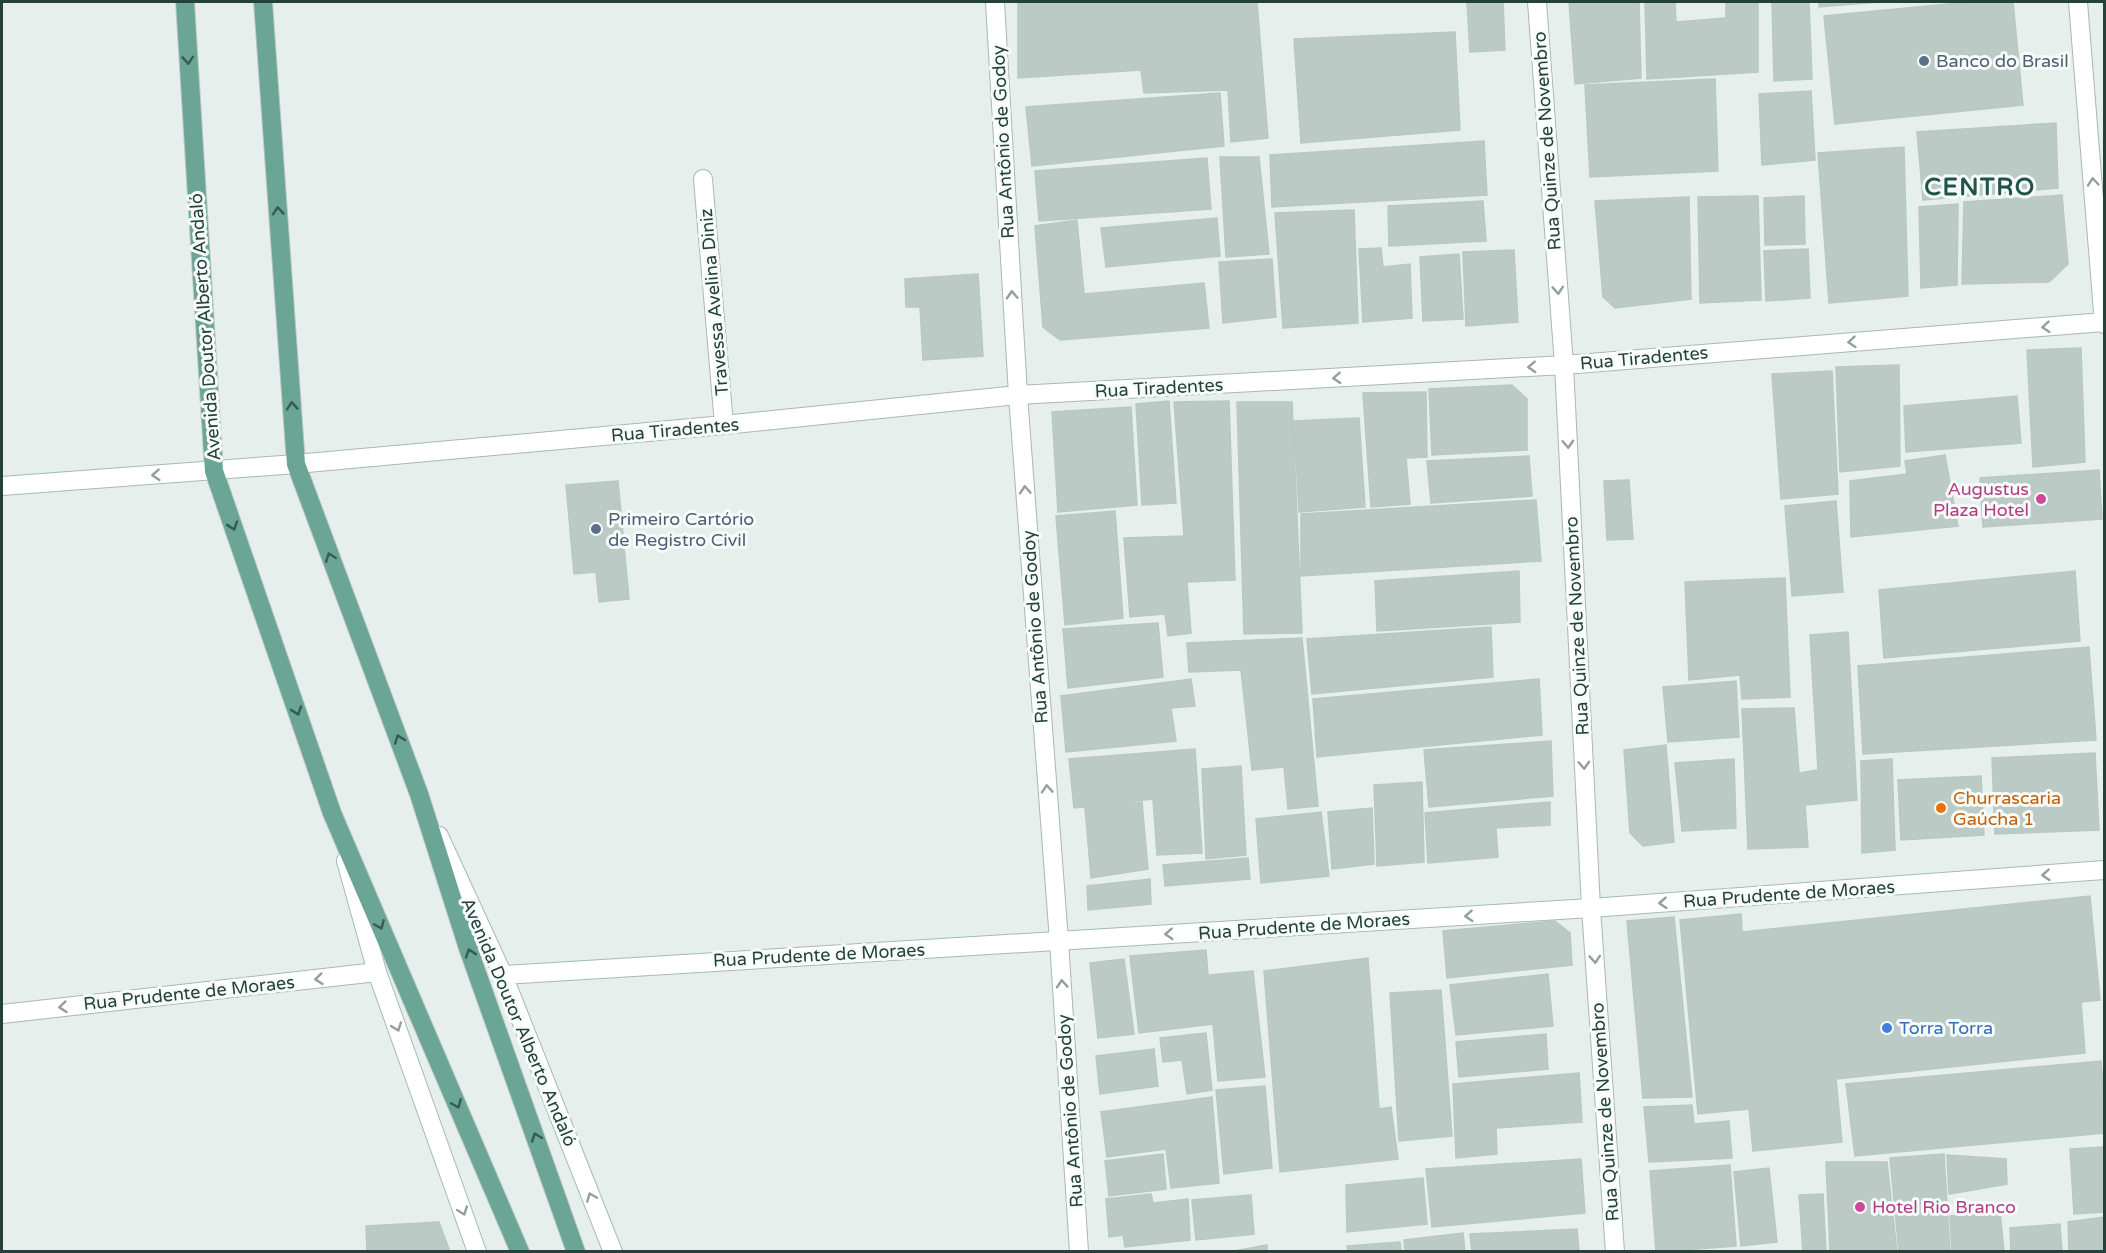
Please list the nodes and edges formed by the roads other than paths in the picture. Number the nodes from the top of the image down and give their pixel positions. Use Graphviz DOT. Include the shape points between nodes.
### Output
graph roads {
  1 [pos="185,2"];
  2 [pos="263,2"];
  3 [pos="995,2"];
  4 [pos="1537,2"];
  5 [pos="2078,2"];
  6 [pos="703,179"];
  7 [pos="2104,323"];
  8 [pos="1564,365"];
  9 [pos="1018,395"];
  10 [pos="724,425"];
  11 [pos="296,464"];
  12 [pos="214,471"];
  13 [pos="2,486"];
  14 [pos="419,794"];
  15 [pos="333,813"];
  16 [pos="2104,870"];
  17 [pos="1591,908"];
  18 [pos="1059,941"];
  19 [pos="377,972"];
  20 [pos="503,975"];
  21 [pos="2,1014"];
  22 [pos="477,1251"];
  23 [pos="520,1251"];
  24 [pos="576,1251"];
  25 [pos="613,1251"];
  26 [pos="1079,1251"];
  27 [pos="1615,1251"];
  1 -- 12 [label="main road, Avenida Doutor Alberto Andaló, one-way"];
  11 -- 2 [label="main road, Avenida Doutor Alberto Andaló, one-way"];
  9 -- 3 [label="street, Rua Antônio de Godoy, one-way"];
  4 -- 8 [label="street, Rua Quinze de Novembro, one-way"];
  7 -- 5 [label="street, one-way"];
  6 -- 10 [label="street, Travessa Avelina Diniz"];
  7 -- 8 [label="street, Rua Tiradentes, one-way"];
  8 -- 9 [label="street, Rua Tiradentes, one-way"];
  8 -- 17 [label="street, Rua Quinze de Novembro, one-way"];
  9 -- 10 [label="street, Rua Tiradentes"];
  18 -- 9 [label="street, Rua Antônio de Godoy, one-way"];
  10 -- 11 [label="street, Rua Tiradentes"];
  11 -- 12 [label="street, Rua Tiradentes"];
  14 -- 11 [label="main road, Avenida Doutor Alberto Andaló, one-way"];
  12 -- 13 [label="street, Rua Tiradentes, one-way"];
  12 -- 15 [label="main road, Avenida Doutor Alberto Andaló, one-way"];
  14 -- 20 [label="street, Avenida Doutor Alberto Andaló"];
  24 -- 14 [label="main road, Avenida Doutor Alberto Andaló, one-way" via="468,948"];
  15 -- 19 [label="street, Avenida Doutor Alberto Andaló"];
  15 -- 23 [label="main road, Avenida Doutor Alberto Andaló, one-way"];
  16 -- 17 [label="street, Rua Prudente de Moraes, one-way"];
  17 -- 18 [label="street, Rua Prudente de Moraes, one-way"];
  17 -- 27 [label="street, Rua Quinze de Novembro, one-way"];
  18 -- 20 [label="street, Rua Prudente de Moraes"];
  26 -- 18 [label="street, Rua Antônio de Godoy, one-way"];
  19 -- 21 [label="street, Rua Prudente de Moraes, one-way"];
  19 -- 22 [label="street, Avenida Doutor Alberto Andaló, one-way"];
  25 -- 20 [label="street, Avenida Doutor Alberto Andaló, one-way"];
}
